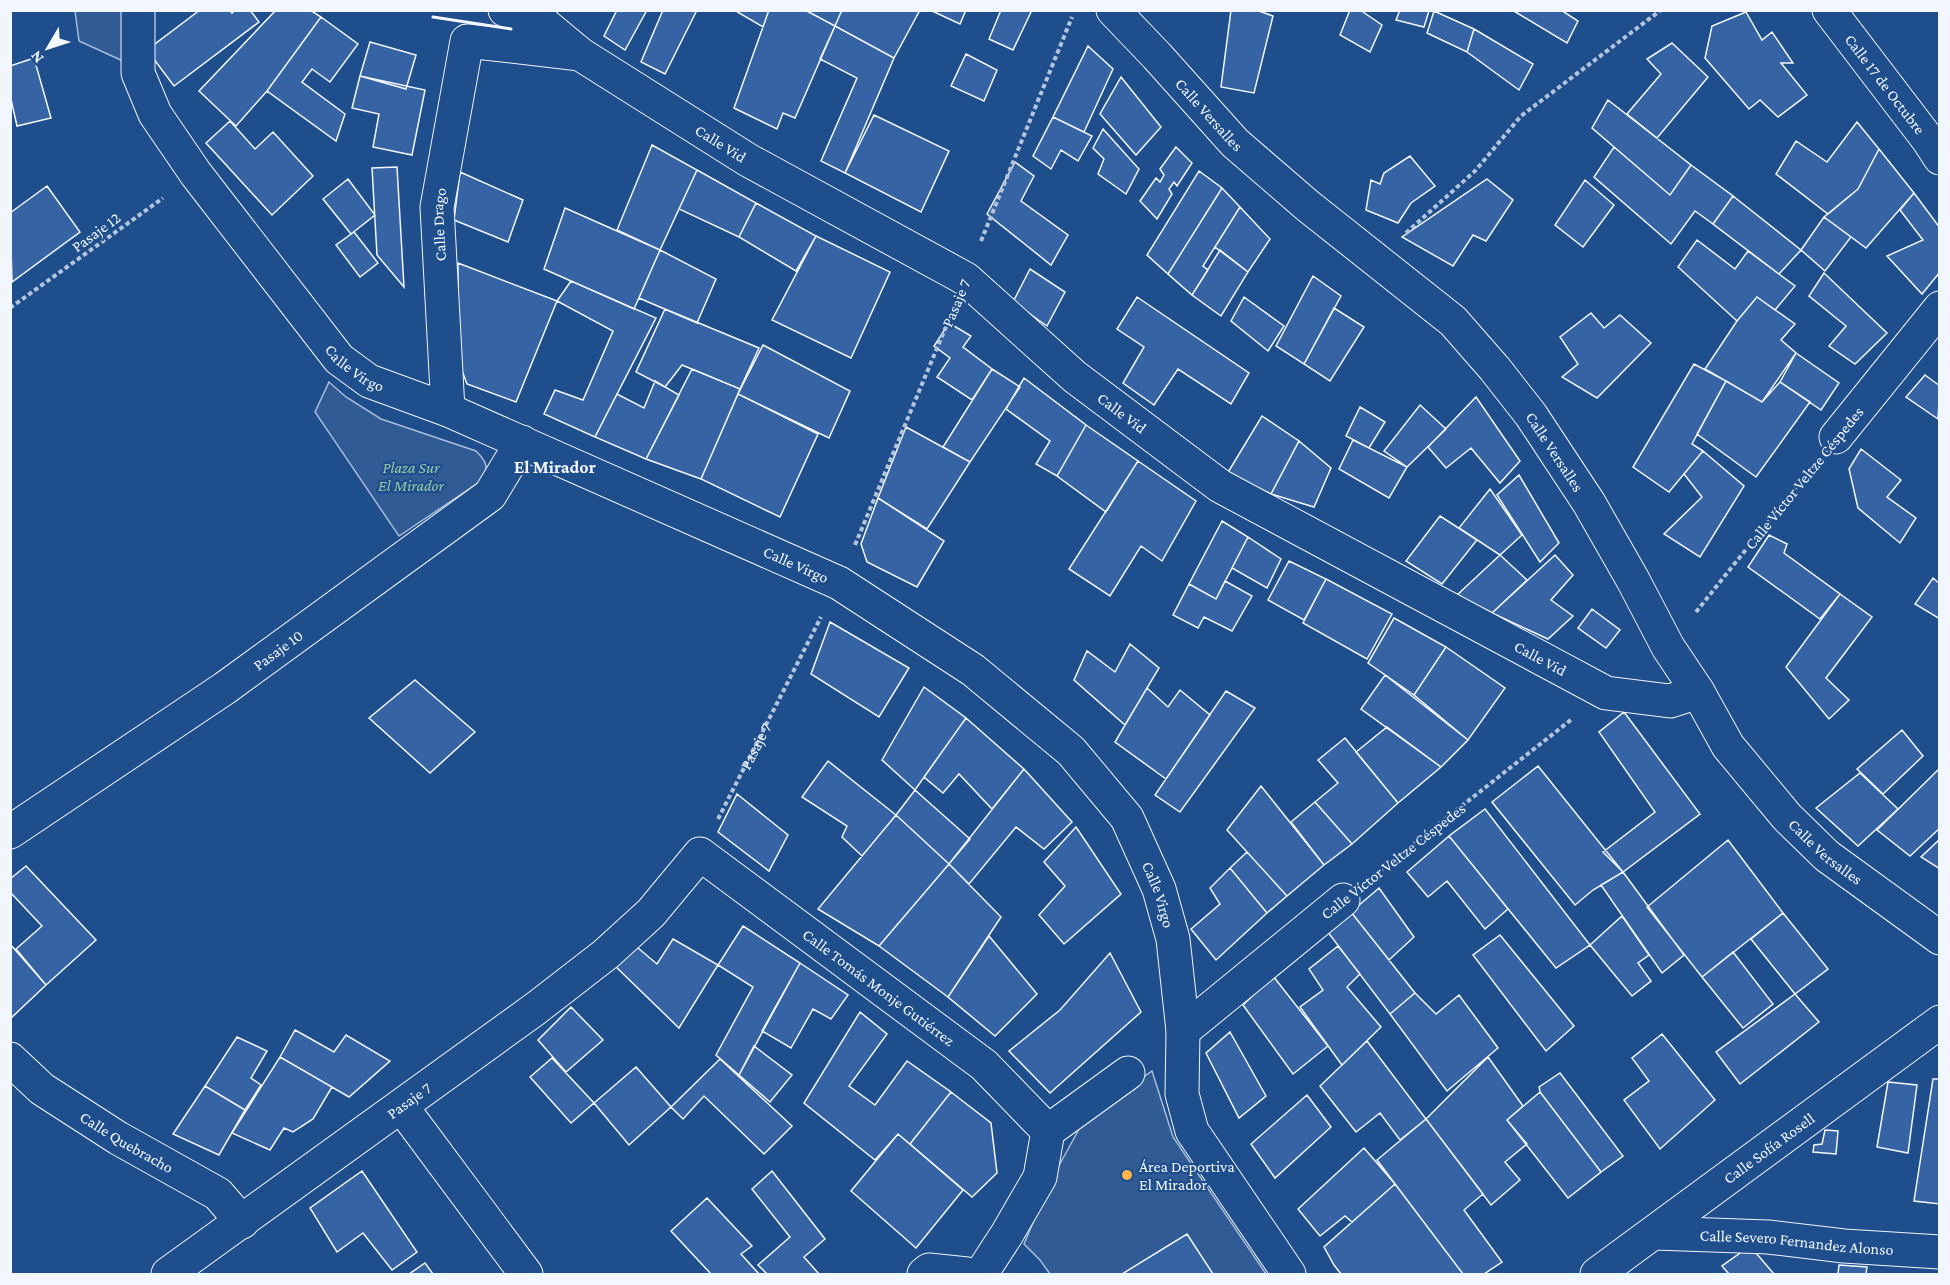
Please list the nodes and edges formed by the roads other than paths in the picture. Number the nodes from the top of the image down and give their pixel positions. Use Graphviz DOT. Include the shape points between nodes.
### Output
graph roads {
  1 [pos="138,10"];
  2 [pos="505,10"];
  3 [pos="1113,10"];
  4 [pos="1829,10"];
  5 [pos="466,41"];
  6 [pos="580,54"];
  7 [pos="1936,144"];
  8 [pos="1940,308"];
  9 [pos="448,410"];
  10 [pos="1836,437"];
  11 [pos="522,442"];
  12 [pos="1698,692"];
  13 [pos="10,832"];
  14 [pos="700,855"];
  15 [pos="1343,900"];
  16 [pos="1940,938"];
  17 [pos="1940,1022"];
  18 [pos="1183,1031"];
  19 [pos="10,1059"];
  20 [pos="1128,1072"];
  21 [pos="401,1106"];
  22 [pos="1048,1131"];
  23 [pos="242,1222"];
  24 [pos="1655,1233"];
  25 [pos="1940,1252"];
  26 [pos="168,1275"];
  27 [pos="526,1275"];
  28 [pos="924,1275"];
  29 [pos="967,1275"];
  30 [pos="981,1275"];
  31 [pos="1289,1275"];
  32 [pos="1597,1275"];
  1 -- 9 [label="street, Calle Virgo" via="138,73 155,114 196,174 339,359 369,381"];
  2 -- 6 [label="street, Calle Vid" via="544,24"];
  3 -- 12 [label="street, Calle Versalles" via="1235,143 1453,321 1495,369 1531,415 1589,503 1668,647"];
  4 -- 7 [label="street, Calle 17 de Octubre"];
  5 -- 6 [label="street, Calle Vid"];
  5 -- 9 [label="street, Calle Drago" via="437,207"];
  6 -- 12 [label="street, Calle Vid" via="748,160 966,279 1076,377 1220,486 1606,693 1670,701"];
  8 -- 10 [label="street, Calle Víctor Veltze Céspedes"];
  9 -- 11 [label="street, Calle Virgo"];
  11 -- 13 [label="street, Pasaje 10" via="490,495 225,688"];
  11 -- 18 [label="street, Calle Virgo" via="839,583 973,670 1071,751 1127,818 1159,889 1173,939"];
  12 -- 16 [label="street, Calle Versalles" via="1728,746 1787,817 1827,856"];
  14 -- 21 [label="street, Pasaje 7" via="651,913 606,954"];
  14 -- 22 [label="street, Calle Tomás Monje Gutiérrez" via="984,1065"];
  15 -- 18 [label="street, Calle Víctor Veltze Céspedes"];
  17 -- 24 [label="street, Calle Sofía Rosell"];
  18 -- 31 [label="street, Calle Virgo" via="1182,1094 1192,1131"];
  19 -- 23 [label="street, Calle Quebracho" via="42,1089 118,1138 218,1194"];
  20 -- 22 [label="street"];
  21 -- 23 [label="street, Pasaje 7"];
  21 -- 27 [label="street"];
  22 -- 30 [label="street" via="1040,1177"];
  23 -- 26 [label="street, Pasaje 7"];
  24 -- 25 [label="street, Calle Severo Fernandez Alonso" via="1768,1237"];
  24 -- 32 [label="street, Calle Sofía Rosell"];
  28 -- 29 [label="street" via="929,1270"];
}
